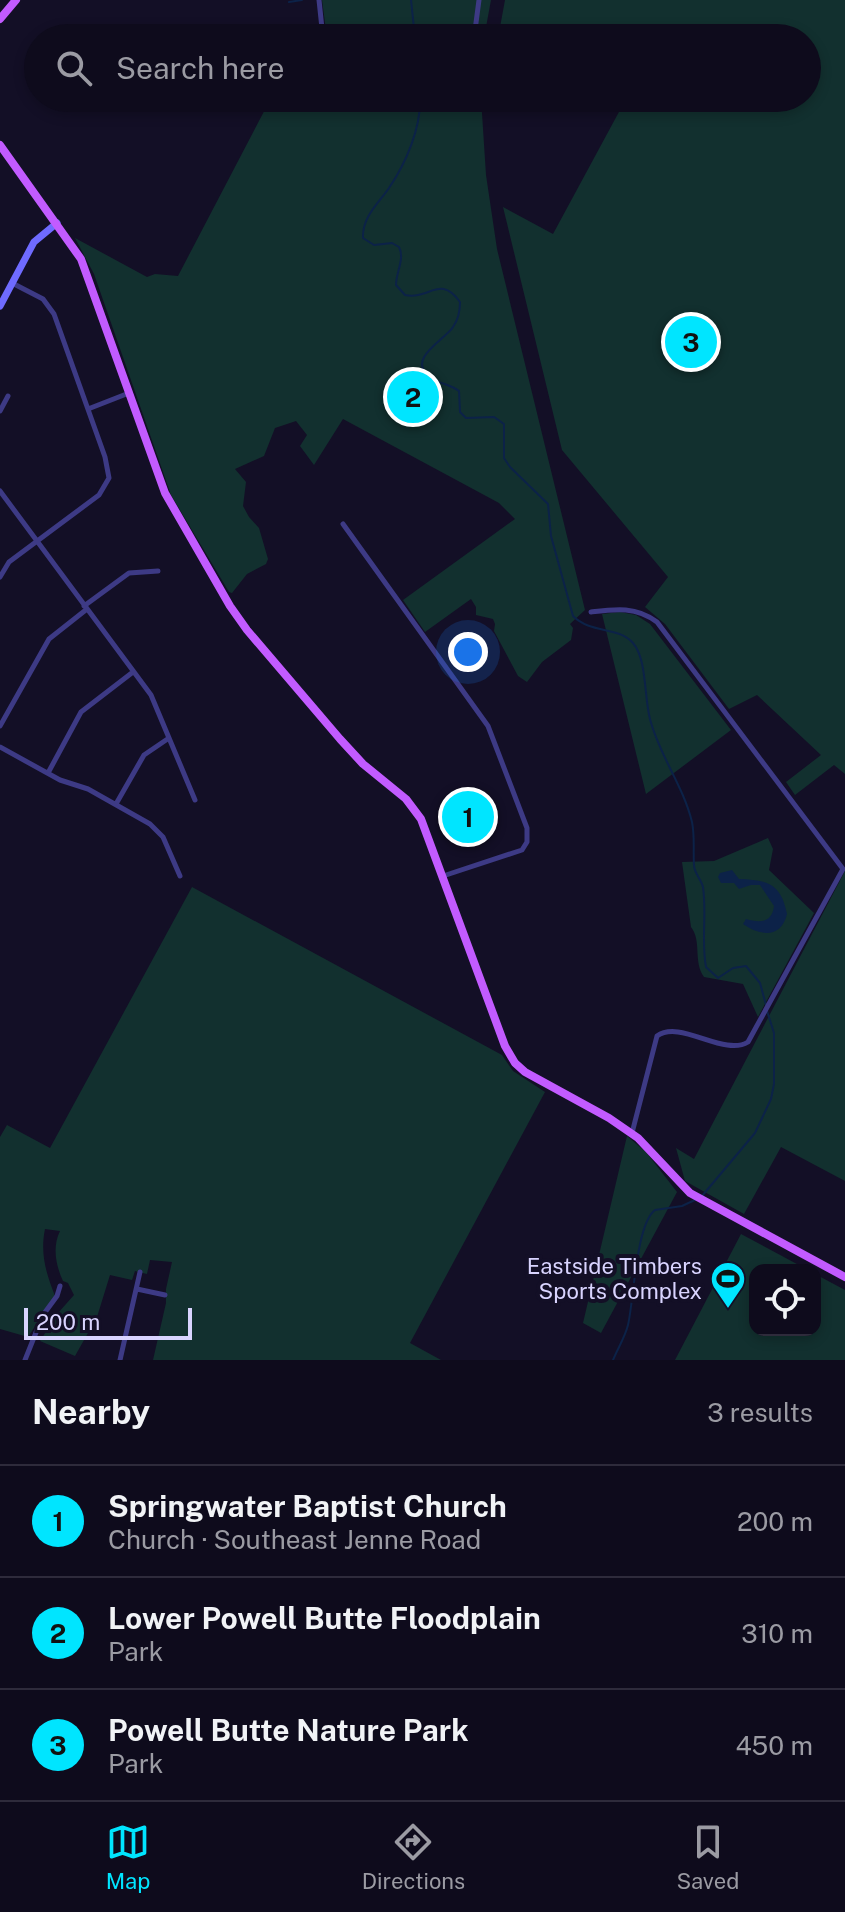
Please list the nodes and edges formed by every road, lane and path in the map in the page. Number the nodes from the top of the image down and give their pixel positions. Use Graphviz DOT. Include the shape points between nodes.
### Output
graph roads {
  1 [pos="16,0"];
  2 [pos="319,0"];
  3 [pos="479,0"];
  4 [pos="0,19"];
  5 [pos="322,24"];
  6 [pos="476,24"];
  7 [pos="0,145"];
  8 [pos="57,223"];
  9 [pos="12,283"];
  10 [pos="0,306"];
  11 [pos="130,392"];
  12 [pos="8,396"];
  13 [pos="88,409"];
  14 [pos="0,411"];
  15 [pos="0,491"];
  16 [pos="343,524"];
  17 [pos="37,542"];
  18 [pos="158,571"];
  19 [pos="0,577"];
  20 [pos="86,608"];
  21 [pos="591,612"];
  22 [pos="133,672"];
  23 [pos="0,726"];
  24 [pos="169,738"];
  25 [pos="0,747"];
  26 [pos="48,773"];
  27 [pos="195,800"];
  28 [pos="116,804"];
  29 [pos="180,876"];
  30 [pos="443,876"];
  31 [pos="632,1133"];
  32 [pos="140,1272"];
  33 [pos="845,1277"];
  34 [pos="60,1286"];
  35 [pos="137,1289"];
  36 [pos="165,1295"];
  37 [pos="25,1360"];
  38 [pos="120,1360"];
  1 -- 4 [label="main road"];
  2 -- 5 [label="street"];
  3 -- 6 [label="street"];
  7 -- 8 [label="main road"];
  8 -- 9 [label="street" via="34,242"];
  8 -- 11 [label="main road" via="87,273"];
  9 -- 10 [label="street"];
  9 -- 13 [label="street" via="51,308"];
  11 -- 13 [label="street"];
  11 -- 30 [label="main road" via="170,505 230,606 340,739 410,803"];
  12 -- 14 [label="street"];
  13 -- 17 [label="street" via="108,465 107,484"];
  15 -- 17 [label="street"];
  16 -- 30 [label="street" via="488,726 527,828 522,850"];
  17 -- 19 [label="street" via="9,562"];
  17 -- 20 [label="street"];
  18 -- 20 [label="street" via="129,573"];
  20 -- 22 [label="street"];
  20 -- 23 [label="street" via="49,639"];
  21 -- 31 [label="street" via="633,610 657,622 842,868 751,1039 743,1045 669,1031 658,1034"];
  22 -- 24 [label="street" via="155,703"];
  22 -- 26 [label="street" via="81,712"];
  24 -- 27 [label="street"];
  24 -- 28 [label="street" via="144,755"];
  25 -- 26 [label="street"];
  26 -- 28 [label="street"];
  28 -- 29 [label="street" via="157,830"];
  30 -- 31 [label="main road" via="515,1063"];
  31 -- 33 [label="main road" via="690,1193"];
  32 -- 35 [label="street"];
  34 -- 37 [label="street"];
  35 -- 36 [label="street"];
  35 -- 38 [label="street"];
}
